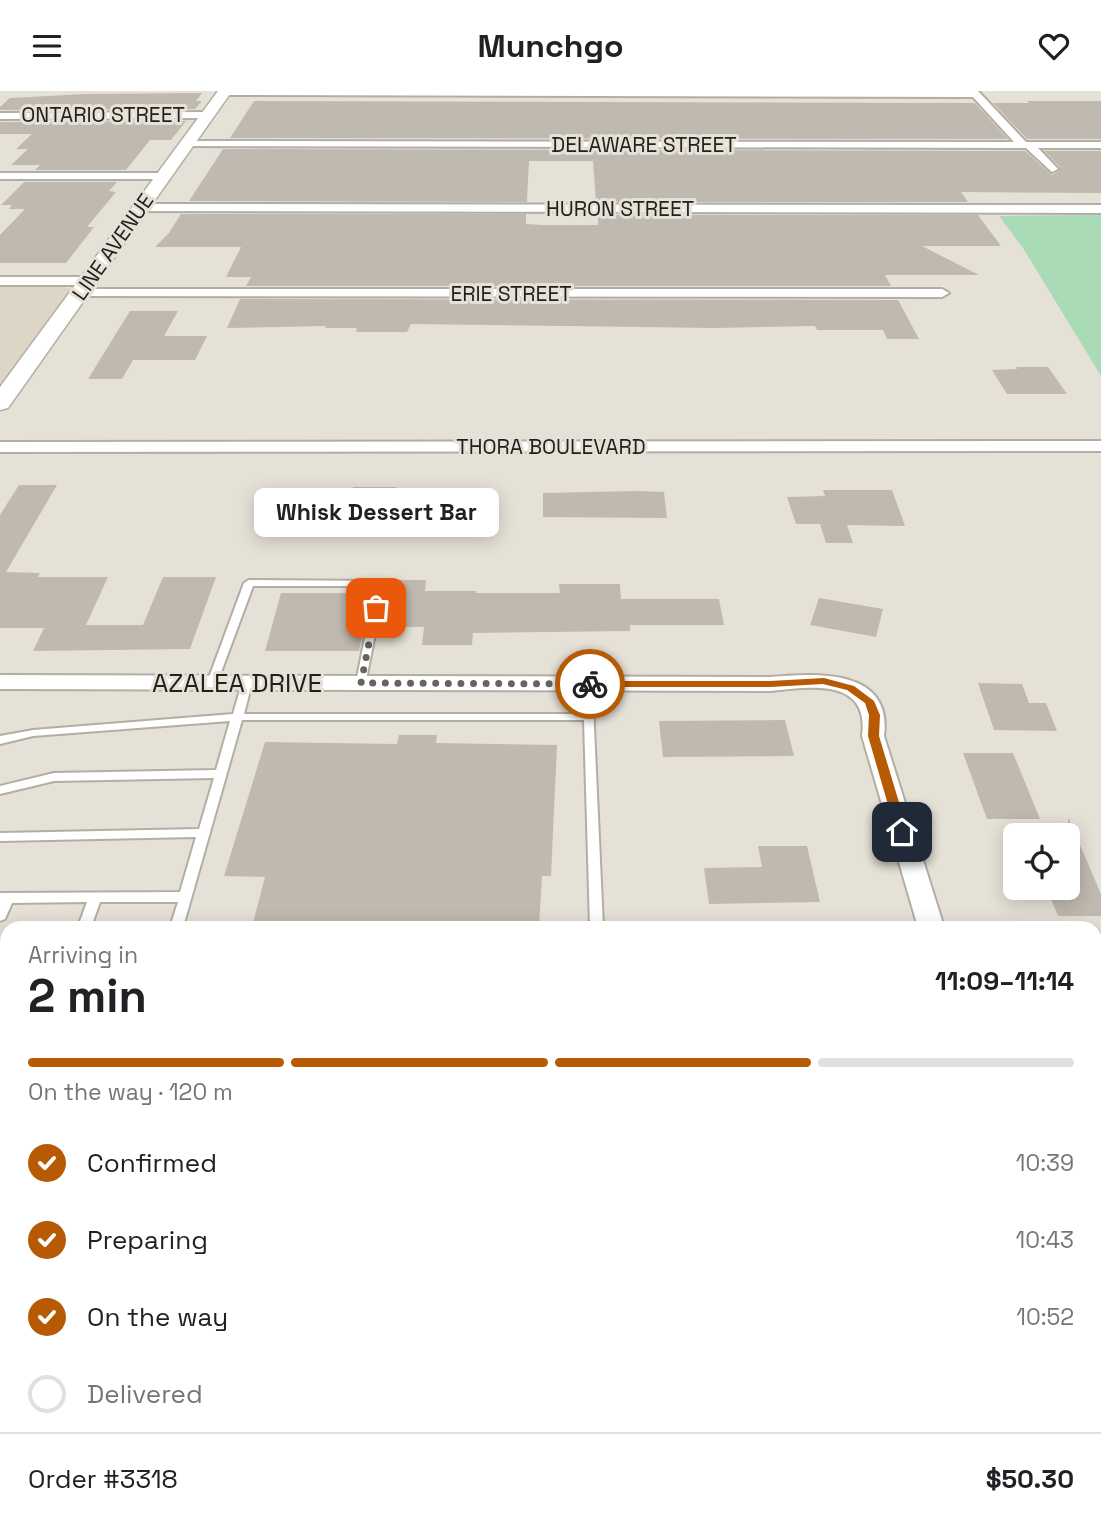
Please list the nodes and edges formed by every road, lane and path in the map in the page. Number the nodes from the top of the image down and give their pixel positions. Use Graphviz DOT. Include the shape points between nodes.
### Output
graph roads {
  1 [pos="224,91"];
  2 [pos="975,92"];
  3 [pos="0,115"];
  4 [pos="207,115"];
  5 [pos="186,144"];
  6 [pos="1026,145"];
  7 [pos="1101,145"];
  8 [pos="1052,169"];
  9 [pos="0,176"];
  10 [pos="163,176"];
  11 [pos="139,208"];
  12 [pos="1101,209"];
  13 [pos="0,281"];
  14 [pos="85,287"];
  15 [pos="942,293"];
  16 [pos="0,403"];
  17 [pos="1101,446"];
  18 [pos="0,447"];
  19 [pos="0,682"];
  20 [pos="212,683"];
  21 [pos="247,683"];
  22 [pos="361,683"];
  23 [pos="588,684"];
  24 [pos="237,717"];
  25 [pos="589,717"];
  26 [pos="0,740"];
  27 [pos="221,774"];
  28 [pos="0,790"];
  29 [pos="203,832"];
  30 [pos="1,839"];
  31 [pos="186,897"];
  32 [pos="4,898"];
  33 [pos="95,898"];
  34 [pos="0,916"];
  35 [pos="87,921"];
  36 [pos="179,921"];
  37 [pos="597,921"];
  38 [pos="928,921"];
  1 -- 2 [label="street"];
  1 -- 4 [label="main road, LINE AVENUE"];
  2 -- 6 [label="street"];
  3 -- 4 [label="street, ONTARIO STREET"];
  4 -- 5 [label="main road, LINE AVENUE"];
  5 -- 6 [label="street, DELAWARE STREET"];
  5 -- 10 [label="main road, LINE AVENUE"];
  6 -- 7 [label="street, DELAWARE STREET"];
  6 -- 8 [label="street"];
  9 -- 10 [label="street"];
  10 -- 11 [label="main road, LINE AVENUE"];
  11 -- 12 [label="street, HURON STREET"];
  11 -- 14 [label="main road, LINE AVENUE"];
  13 -- 14 [label="street, ERIE STREET"];
  14 -- 15 [label="street, ERIE STREET"];
  14 -- 16 [label="main road, LINE AVENUE"];
  17 -- 18 [label="street, THORA BOULEVARD"];
  19 -- 20 [label="street, AZALEA DRIVE"];
  20 -- 21 [label="street, AZALEA DRIVE"];
  20 -- 22 [label="lane" via="249,583 380,583"];
  21 -- 22 [label="street, AZALEA DRIVE"];
  21 -- 24 [label="lane"];
  22 -- 23 [label="street, AZALEA DRIVE"];
  23 -- 25 [label="lane"];
  23 -- 38 [label="street, AZALEA DRIVE" via="824,681 851,688 869,701 874,715 873,736"];
  24 -- 25 [label="lane"];
  24 -- 26 [label="lane" via="33,733"];
  24 -- 27 [label="lane"];
  25 -- 37 [label="lane"];
  27 -- 28 [label="lane" via="54,777"];
  27 -- 29 [label="lane"];
  29 -- 30 [label="lane"];
  29 -- 31 [label="lane"];
  31 -- 33 [label="lane"];
  31 -- 36 [label="lane"];
  32 -- 33 [label="lane"];
  32 -- 34 [label="lane"];
  33 -- 35 [label="lane"];
}
